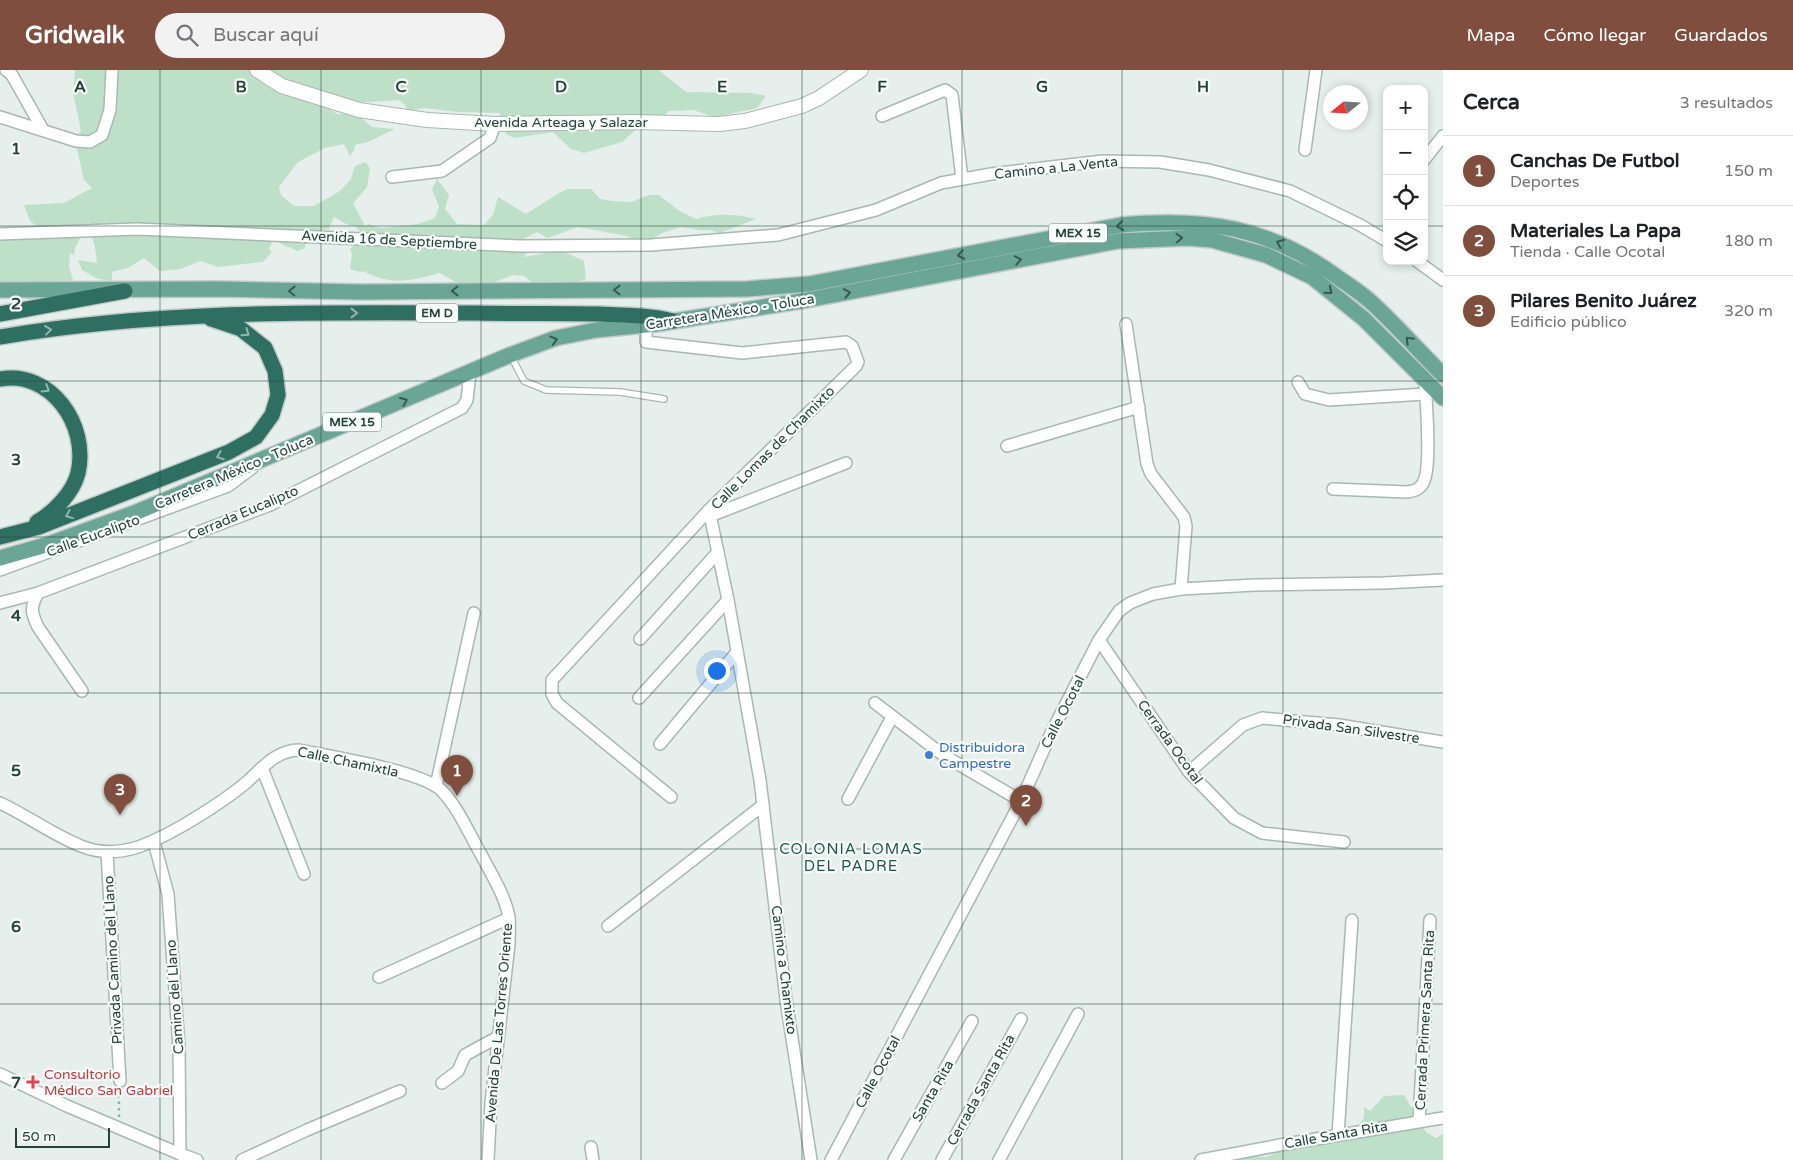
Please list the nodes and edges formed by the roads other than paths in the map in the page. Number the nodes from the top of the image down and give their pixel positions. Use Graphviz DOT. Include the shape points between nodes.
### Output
graph roads {
  1 [pos="6,70"];
  2 [pos="112,70"];
  3 [pos="257,70"];
  4 [pos="861,70"];
  5 [pos="1316,70"];
  6 [pos="882,116"];
  7 [pos="0,117"];
  8 [pos="495,124"];
  9 [pos="43,130"];
  10 [pos="1443,136"];
  11 [pos="1304,150"];
  12 [pos="1428,155"];
  13 [pos="392,177"];
  14 [pos="962,179"];
  15 [pos="0,234"];
  16 [pos="778,235"];
  17 [pos="1383,238"];
  18 [pos="1422,265"];
  19 [pos="1443,280"];
  20 [pos="0,290"];
  21 [pos="125,291"];
  22 [pos="0,314"];
  23 [pos="201,316"];
  24 [pos="674,320"];
  25 [pos="1126,324"];
  26 [pos="646,325"];
  27 [pos="0,337"];
  28 [pos="510,355"];
  29 [pos="470,373"];
  30 [pos="1443,375"];
  31 [pos="0,379"];
  32 [pos="1298,382"];
  33 [pos="1425,387"];
  34 [pos="1443,398"];
  35 [pos="664,399"];
  36 [pos="1139,407"];
  37 [pos="1007,446"];
  38 [pos="264,459"];
  39 [pos="846,463"];
  40 [pos="1333,489"];
  41 [pos="709,513"];
  42 [pos="20,532"];
  43 [pos="0,537"];
  44 [pos="718,552"];
  45 [pos="0,558"];
  46 [pos="0,570"];
  47 [pos="1443,580"];
  48 [pos="1182,590"];
  49 [pos="38,593"];
  50 [pos="728,600"];
  51 [pos="0,603"];
  52 [pos="474,613"];
  53 [pos="640,638"];
  54 [pos="1099,640"];
  55 [pos="736,652"];
  56 [pos="82,691"];
  57 [pos="639,698"];
  58 [pos="875,703"];
  59 [pos="892,717"];
  60 [pos="1443,742"];
  61 [pos="660,744"];
  62 [pos="262,768"];
  63 [pos="1189,772"];
  64 [pos="760,780"];
  65 [pos="436,786"];
  66 [pos="672,797"];
  67 [pos="848,799"];
  68 [pos="1021,801"];
  69 [pos="0,803"];
  70 [pos="763,806"];
  71 [pos="154,842"];
  72 [pos="1344,842"];
  73 [pos="107,852"];
  74 [pos="304,874"];
  75 [pos="509,918"];
  76 [pos="1352,920"];
  77 [pos="1430,920"];
  78 [pos="608,926"];
  79 [pos="379,977"];
  80 [pos="1078,1014"];
  81 [pos="1020,1019"];
  82 [pos="972,1021"];
  83 [pos="498,1037"];
  84 [pos="0,1074"];
  85 [pos="120,1081"];
  86 [pos="442,1083"];
  87 [pos="400,1091"];
  88 [pos="1443,1118"];
  89 [pos="1419,1121"];
  90 [pos="1338,1135"];
  91 [pos="592,1147"];
  92 [pos="180,1154"];
  93 [pos="197,1160"];
  94 [pos="242,1160"];
  95 [pos="488,1160"];
  96 [pos="593,1160"];
  97 [pos="811,1160"];
  98 [pos="831,1160"];
  99 [pos="894,1160"];
  100 [pos="942,1160"];
  101 [pos="999,1160"];
  102 [pos="1200,1160"];
  1 -- 9 [label="street"];
  2 -- 9 [label="street" via="110,110 102,135 90,142 76,141"];
  3 -- 8 [label="street, Avenida Arteaga y Salazar" via="282,86 359,110 427,120"];
  4 -- 8 [label="street, Avenida Arteaga y Salazar" via="802,106 745,121 719,124"];
  5 -- 11 [label="street"];
  6 -- 14 [label="street" via="944,90 952,95"];
  7 -- 9 [label="street"];
  8 -- 13 [label="street" via="490,138 442,171"];
  10 -- 12 [label="street"];
  14 -- 16 [label="street, Camino a La Venta" via="941,183 876,210"];
  14 -- 17 [label="street, Camino a La Venta" via="1103,161 1160,162 1209,170 1290,192 1360,224"];
  15 -- 16 [label="street, Avenida 16 de Septiembre" via="137,229 521,246 651,245"];
  18 -- 19 [label="street"];
  20 -- 21 [label="main road, Carretera México - Toluca / MEX 15"];
  21 -- 22 [label="highway"];
  30 -- 21 [label="main road, Carretera México - Toluca / MEX 15, one-way" via="1369,300 1312,259 1279,242 1249,232 1196,222 1121,225 809,284 747,289"];
  23 -- 24 [label="highway, EM D, one-way" via="310,312 577,314 645,315"];
  27 -- 23 [label="highway, EM D, one-way" via="98,324"];
  23 -- 42 [label="highway, one-way" via="241,329 265,348 275,371 278,395 272,415 256,437 229,452"];
  24 -- 26 [label="main road, Carretera México - Toluca / MEX 15"];
  24 -- 33 [label="main road, Carretera México - Toluca / MEX 15, one-way" via="867,290 1118,241 1212,240 1266,255 1304,272 1364,319"];
  25 -- 36 [label="street"];
  28 -- 26 [label="main road, Carretera México - Toluca / MEX 15, one-way" via="556,338"];
  26 -- 41 [label="street, Calle Lomas de Chamixto" via="646,342 742,354 846,342 855,352 856,366"];
  28 -- 29 [label="main road, Carretera México - Toluca / MEX 15"];
  28 -- 35 [label="lane" via="524,381 546,390 620,392"];
  38 -- 29 [label="main road, Carretera México - Toluca / MEX 15, one-way"];
  29 -- 49 [label="street, Cerrada Eucalipto" via="467,400 462,408 270,505"];
  31 -- 42 [label="highway, one-way" via="32,380 54,395 71,418 79,446 78,473 66,497 47,516"];
  32 -- 33 [label="street" via="1305,394 1329,400"];
  33 -- 34 [label="main road, Carretera México - Toluca / MEX 15"];
  33 -- 40 [label="street" via="1428,470 1420,488 1407,492"];
  36 -- 37 [label="street"];
  36 -- 48 [label="street" via="1151,474 1184,517"];
  38 -- 45 [label="main road, Carretera México - Toluca / MEX 15" via="137,512 46,546"];
  38 -- 46 [label="street, Calle Eucalipto" via="228,486"];
  39 -- 41 [label="street"];
  41 -- 44 [label="street, Calle Lomas de Chamixto"];
  41 -- 66 [label="street" via="552,680 552,694 557,702"];
  42 -- 43 [label="highway"];
  44 -- 50 [label="street, Calle Lomas de Chamixto"];
  44 -- 53 [label="street"];
  47 -- 48 [label="street, Calle Ocotal"];
  48 -- 54 [label="street, Calle Ocotal" via="1153,594 1130,603 1119,611"];
  49 -- 51 [label="street, Cerrada Eucalipto"];
  49 -- 56 [label="street" via="31,610 33,618"];
  50 -- 55 [label="street, Calle Lomas de Chamixto"];
  50 -- 57 [label="street"];
  52 -- 65 [label="street"];
  54 -- 63 [label="street, Cerrada Ocotal"];
  54 -- 68 [label="street, Calle Ocotal" via="1051,733"];
  55 -- 61 [label="street"];
  55 -- 64 [label="street, Calle Lomas de Chamixto"];
  58 -- 59 [label="street"];
  59 -- 67 [label="street"];
  59 -- 68 [label="street" via="943,755"];
  60 -- 63 [label="street, Privada San Silvestre" via="1339,725 1262,718 1243,725"];
  62 -- 65 [label="street, Calle Chamixtla" via="284,752 299,750 391,770"];
  62 -- 71 [label="street, Calle Chamixtla" via="227,799"];
  62 -- 74 [label="street"];
  63 -- 72 [label="street, Cerrada Ocotal" via="1234,818 1250,828 1262,833"];
  64 -- 70 [label="street, Camino a Chamixto"];
  65 -- 75 [label="street, Avenida De Las Torres Oriente" via="456,809 501,893"];
  68 -- 98 [label="street, Calle Ocotal"];
  69 -- 73 [label="street, Calle Chamixtla" via="82,846"];
  70 -- 78 [label="street"];
  70 -- 97 [label="street, Camino a Chamixto" via="786,1000"];
  71 -- 73 [label="street, Calle Chamixtla"];
  71 -- 92 [label="street, Camino del Llano" via="168,894 179,1047"];
  73 -- 85 [label="street, Privada Camino del Llano"];
  75 -- 79 [label="street"];
  75 -- 83 [label="street, Avenida De Las Torres Oriente"];
  76 -- 90 [label="street"];
  77 -- 89 [label="street, Cerrada Primera Santa Rita"];
  80 -- 101 [label="street"];
  81 -- 100 [label="street, Cerrada Santa Rita"];
  82 -- 99 [label="street, Santa Rita"];
  83 -- 86 [label="street" via="466,1055 458,1071"];
  83 -- 95 [label="street, Avenida De Las Torres Oriente"];
  84 -- 92 [label="street"];
  87 -- 94 [label="street"];
  88 -- 89 [label="street, Calle Santa Rita"];
  89 -- 90 [label="street, Calle Santa Rita"];
  90 -- 102 [label="street, Calle Santa Rita"];
  91 -- 96 [label="street"];
  92 -- 93 [label="street"];
}
